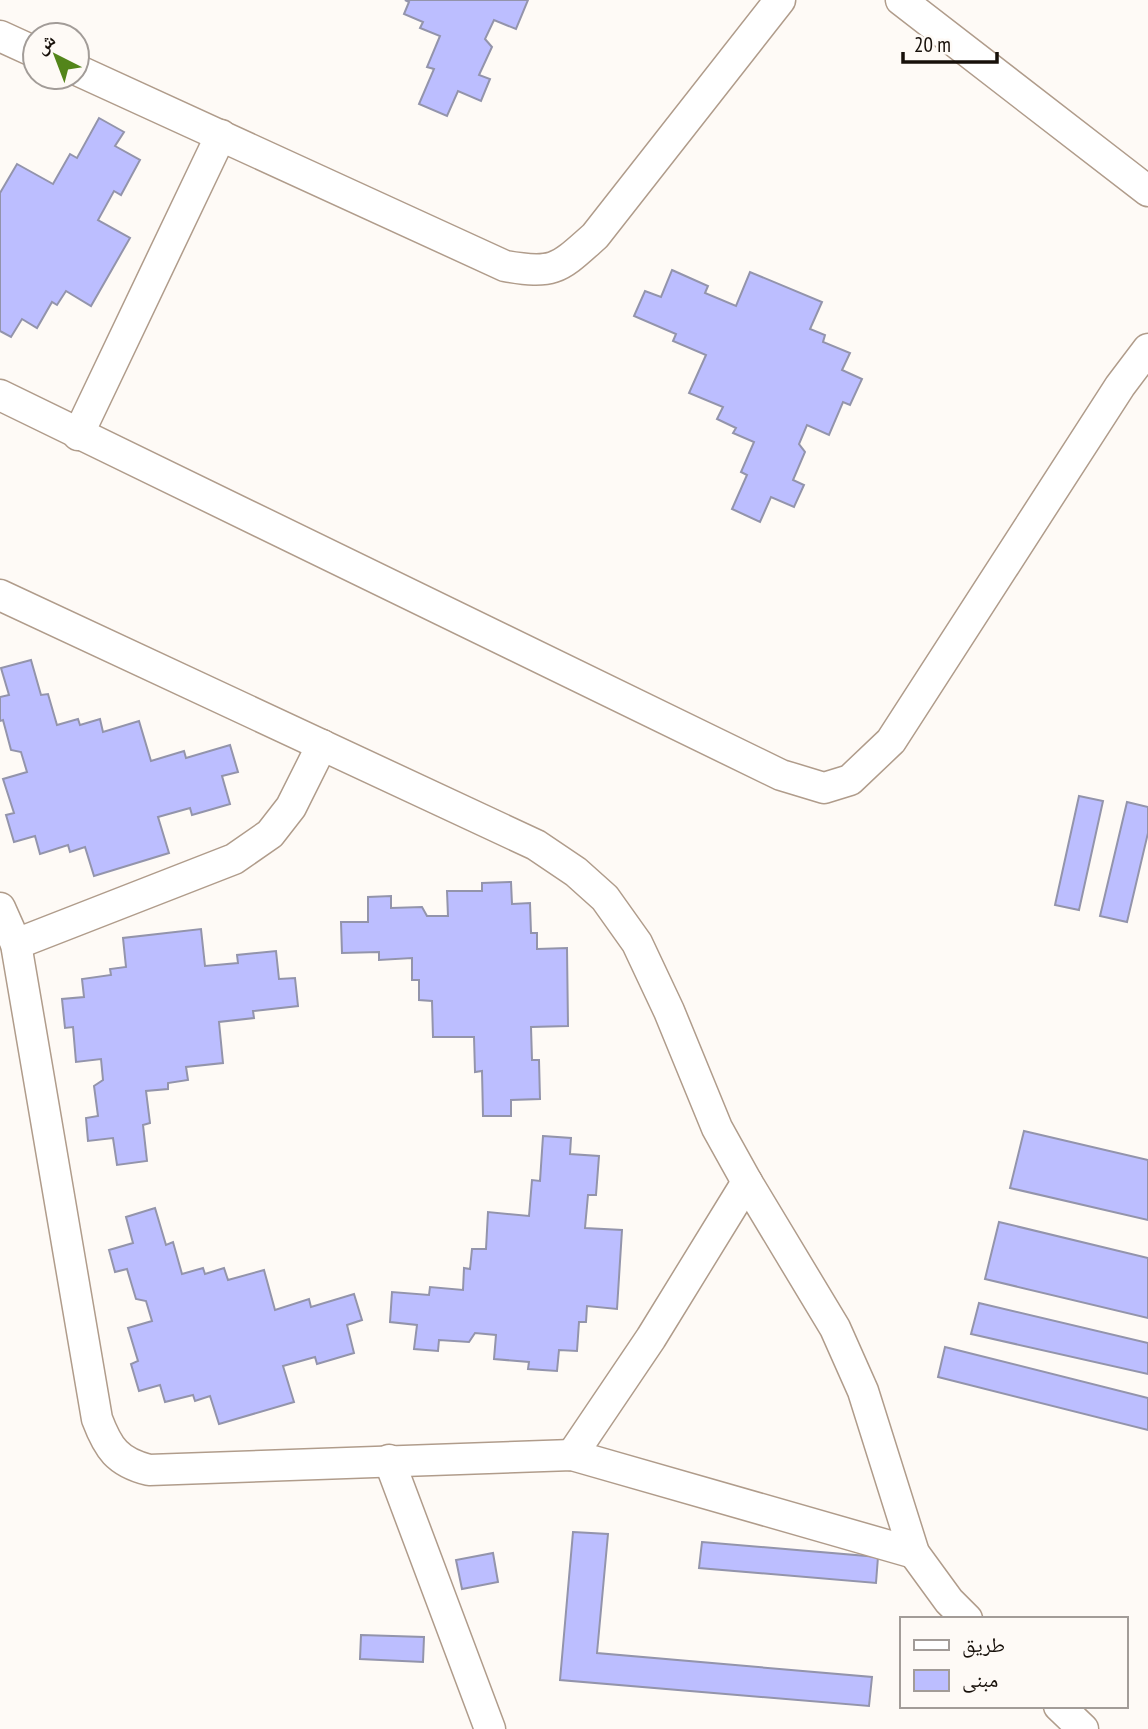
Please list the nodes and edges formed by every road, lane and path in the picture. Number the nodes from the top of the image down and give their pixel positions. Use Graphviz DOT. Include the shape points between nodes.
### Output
graph roads {
  1 [pos="780,0"];
  2 [pos="901,0"];
  3 [pos="0,36"];
  4 [pos="21,46"];
  5 [pos="91,76"];
  6 [pos="221,135"];
  7 [pos="1148,191"];
  8 [pos="1148,349"];
  9 [pos="0,395"];
  10 [pos="78,435"];
  11 [pos="0,594"];
  12 [pos="322,746"];
  13 [pos="0,908"];
  14 [pos="16,944"];
  15 [pos="747,1182"];
  16 [pos="572,1455"];
  17 [pos="388,1460"];
  18 [pos="914,1553"];
  19 [pos="965,1617"];
  20 [pos="1061,1708"];
  21 [pos="490,1729"];
  22 [pos="1083,1729"];
  1 -- 6 [label="street" via="596,236 565,264 536,272 505,266"];
  2 -- 7 [label="street"];
  3 -- 4 [label="street"];
  5 -- 6 [label="street"];
  6 -- 10 [label="street"];
  8 -- 10 [label="street" via="891,741 850,780 824,788 781,775"];
  9 -- 10 [label="street"];
  11 -- 12 [label="street"];
  12 -- 14 [label="street" via="291,807 270,834 234,859"];
  12 -- 15 [label="street" via="536,845 606,898 637,943 716,1128"];
  13 -- 14 [label="street"];
  14 -- 17 [label="street" via="97,1419 113,1451 125,1462 149,1470"];
  15 -- 16 [label="street"];
  15 -- 18 [label="street" via="835,1328 863,1391"];
  16 -- 17 [label="street"];
  16 -- 18 [label="street"];
  17 -- 21 [label="street"];
  18 -- 19 [label="street"];
  20 -- 22 [label="street"];
}
